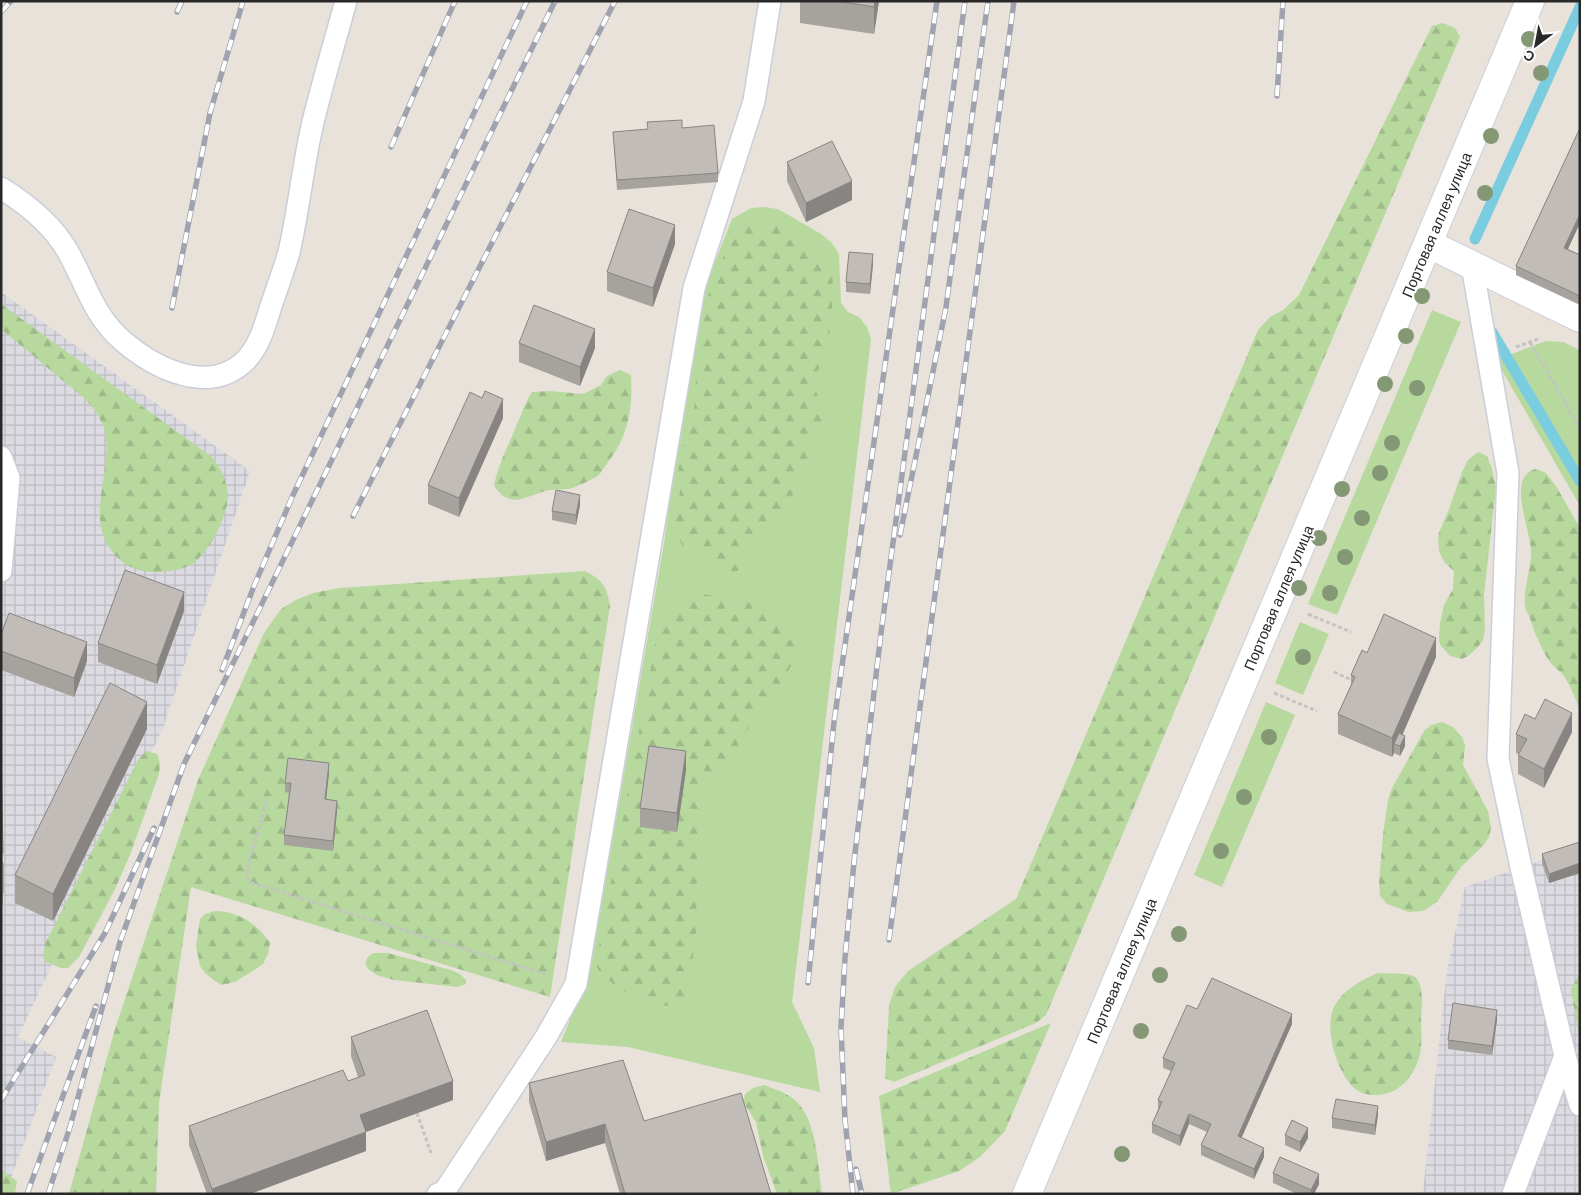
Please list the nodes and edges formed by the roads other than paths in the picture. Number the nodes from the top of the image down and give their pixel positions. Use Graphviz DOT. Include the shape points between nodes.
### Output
graph roads {
  1 [pos="346,1"];
  2 [pos="770,1"];
  3 [pos="1530,1"];
  4 [pos="1,188"];
  5 [pos="1429,244"];
  6 [pos="1472,265"];
  7 [pos="1580,318"];
  8 [pos="1,457"];
  9 [pos="1,571"];
  10 [pos="1565,1056"];
  11 [pos="1580,1105"];
  12 [pos="442,1193"];
  13 [pos="1027,1194"];
  14 [pos="1513,1194"];
  1 -- 4 [label="lane" via="313,123 289,252 260,340 246,360 230,372 209,378 186,376 154,362 127,344 110,330 98,312 55,233"];
  2 -- 12 [label="lane" via="754,101 694,288 576,984 546,1037"];
  3 -- 5 [label="street, Портовая аллея улица"];
  5 -- 6 [label="street"];
  5 -- 13 [label="street, Портовая аллея улица"];
  6 -- 7 [label="street"];
  6 -- 10 [label="lane" via="1508,473 1498,759"];
  8 -- 9 [label="lane" via="9,478"];
  10 -- 11 [label="lane"];
  10 -- 14 [label="lane"];
}
